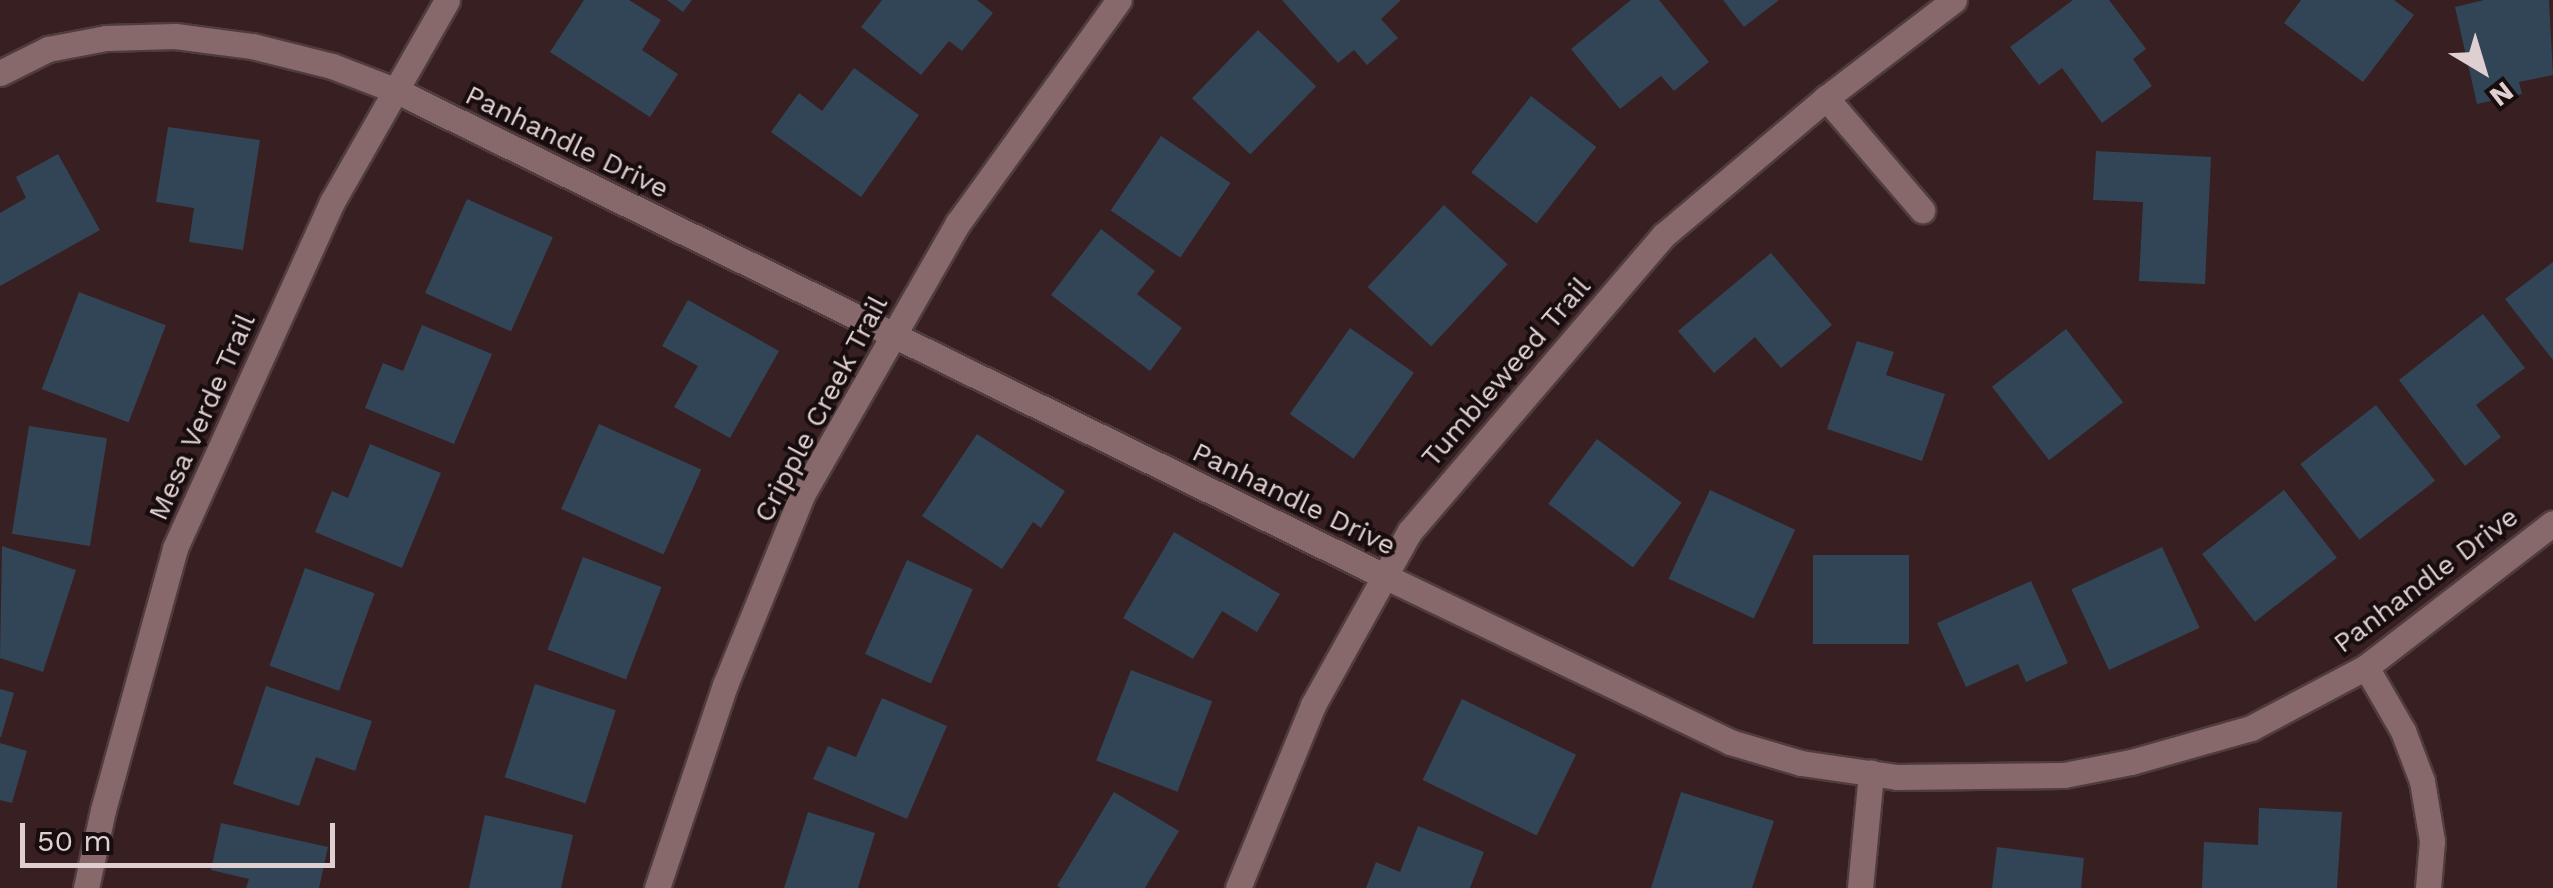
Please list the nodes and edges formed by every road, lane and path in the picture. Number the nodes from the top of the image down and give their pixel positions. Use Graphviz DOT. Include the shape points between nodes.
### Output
graph roads {
  1 [pos="447,0"];
  2 [pos="1119,0"];
  3 [pos="1954,0"];
  4 [pos="0,72"];
  5 [pos="397,91"];
  6 [pos="1826,98"];
  7 [pos="1922,210"];
  8 [pos="891,336"];
  9 [pos="2553,523"];
  10 [pos="1382,575"];
  11 [pos="2366,667"];
  12 [pos="1871,773"];
  13 [pos="86,888"];
  14 [pos="657,888"];
  15 [pos="1238,888"];
  16 [pos="1860,888"];
  17 [pos="2428,888"];
  1 -- 5 [label="street, Mesa Verde Trail"];
  2 -- 8 [label="street, Cripple Creek Trail" via="958,223"];
  3 -- 6 [label="street, Tumbleweed Trail"];
  4 -- 5 [label="street, Panhandle Drive" via="67,46 175,36 252,46"];
  5 -- 8 [label="street, Panhandle Drive"];
  5 -- 13 [label="street, Mesa Verde Trail" via="332,202 175,548"];
  6 -- 7 [label="street"];
  6 -- 10 [label="street, Tumbleweed Trail" via="1664,235 1410,531"];
  8 -- 10 [label="street, Panhandle Drive"];
  8 -- 14 [label="street, Cripple Creek Trail" via="802,495 726,685"];
  9 -- 11 [label="street, Panhandle Drive"];
  10 -- 12 [label="street, Panhandle Drive" via="1730,742 1801,763"];
  10 -- 15 [label="street, Tumbleweed Trail" via="1313,705"];
  11 -- 12 [label="street, Panhandle Drive" via="2251,728 2131,762 2064,775"];
  11 -- 17 [label="street" via="2422,781 2432,841"];
  12 -- 16 [label="street"];
}
